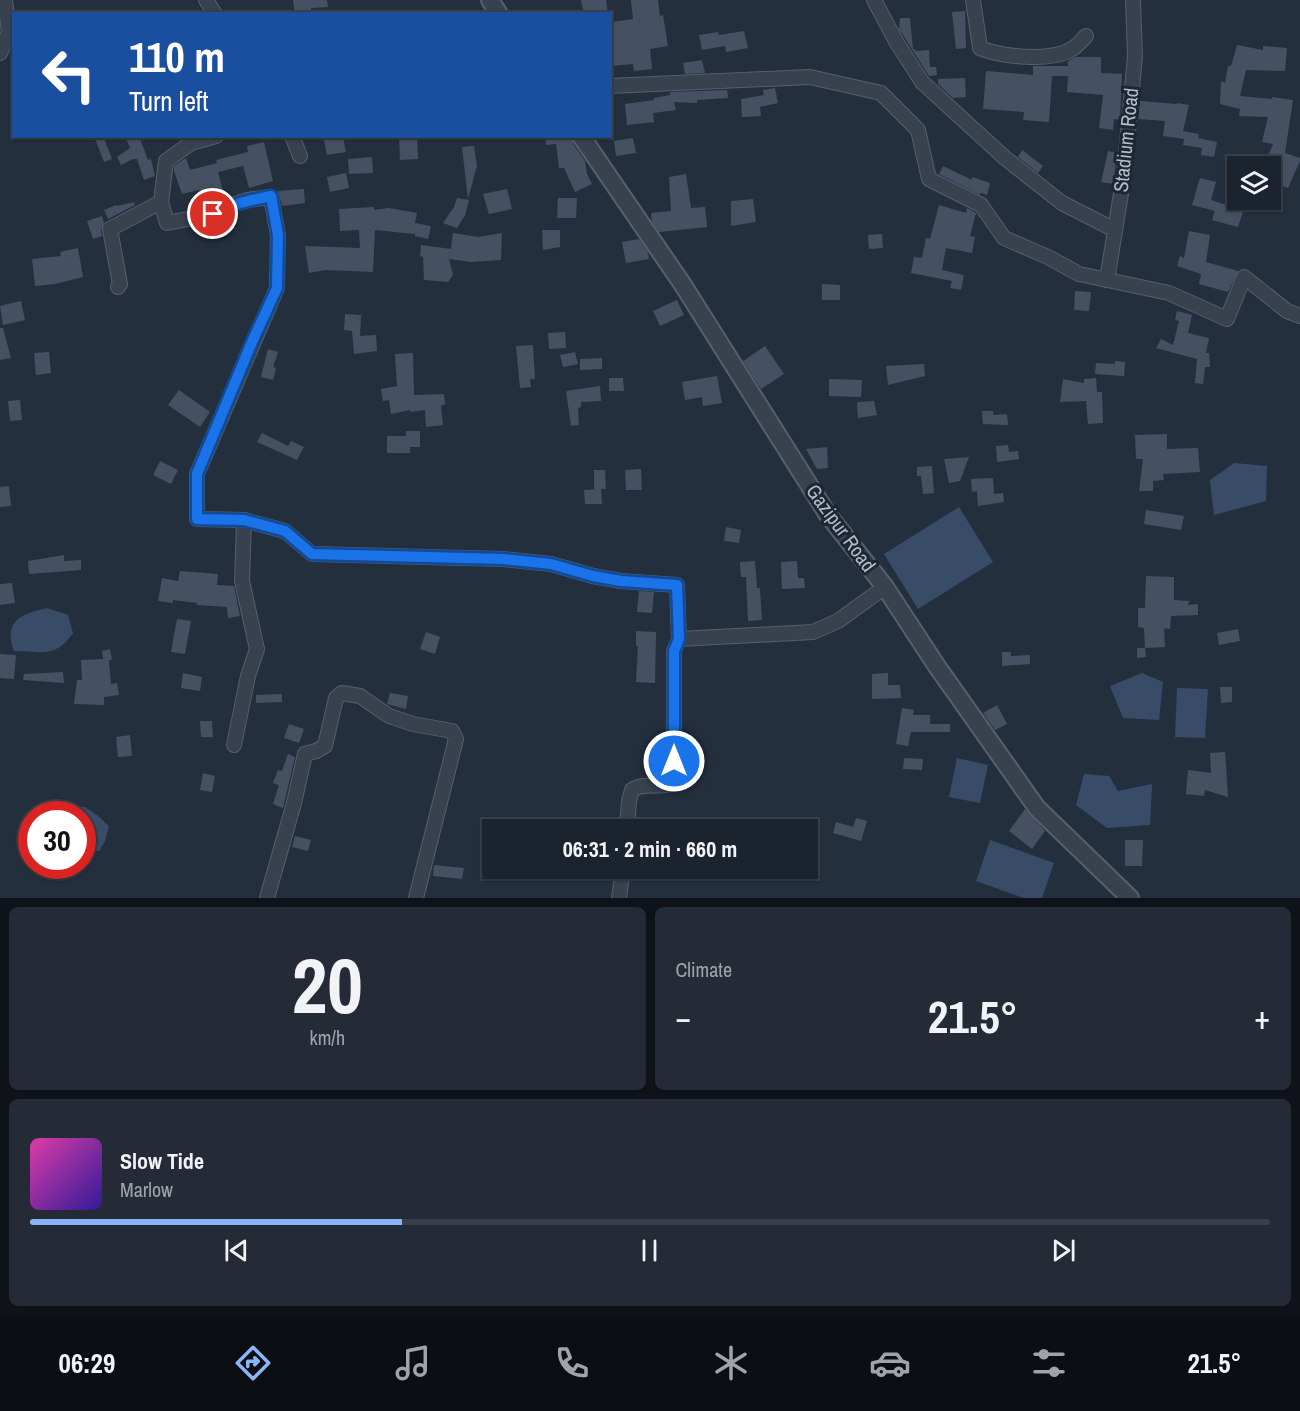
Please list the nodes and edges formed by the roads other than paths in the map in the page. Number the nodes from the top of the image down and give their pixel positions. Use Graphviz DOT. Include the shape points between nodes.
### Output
graph roads {
  1 [pos="5,0"];
  2 [pos="874,0"];
  3 [pos="973,0"];
  4 [pos="1133,0"];
  5 [pos="1086,36"];
  6 [pos="0,53"];
  7 [pos="612,86"];
  8 [pos="209,138"];
  9 [pos="293,138"];
  10 [pos="582,138"];
  11 [pos="300,156"];
  12 [pos="161,202"];
  13 [pos="1115,230"];
  14 [pos="1107,280"];
  15 [pos="118,287"];
  16 [pos="1300,316"];
  17 [pos="244,520"];
  18 [pos="885,587"];
  19 [pos="679,639"];
  20 [pos="234,745"];
  21 [pos="628,819"];
  22 [pos="622,879"];
  23 [pos="267,898"];
  24 [pos="416,898"];
  25 [pos="619,898"];
  26 [pos="1130,898"];
  1 -- 6 [label="street" via="9,32"];
  2 -- 13 [label="street" via="922,82 1005,158 1062,203"];
  3 -- 5 [label="street" via="980,48 989,52 1060,54 1073,49"];
  4 -- 13 [label="street, Stadium Road" via="1135,56"];
  7 -- 14 [label="street" via="810,77 881,93 918,130 929,179 981,204 1004,238 1078,274"];
  8 -- 12 [label="street" via="191,143 166,161"];
  9 -- 11 [label="street"];
  10 -- 18 [label="street, Gazipur Road" via="683,285 828,514"];
  12 -- 15 [label="street" via="110,228"];
  12 -- 17 [label="street" via="167,223 271,196 278,235 277,288 197,474 197,519"];
  13 -- 14 [label="street, Stadium Road"];
  14 -- 16 [label="street" via="1169,292 1227,319 1244,277 1287,311"];
  17 -- 19 [label="street" via="285,531 312,554 503,559 551,564 621,581 677,585"];
  17 -- 20 [label="street" via="242,581 257,649"];
  18 -- 19 [label="street" via="838,621 813,632"];
  18 -- 26 [label="street, Gazipur Road" via="1037,808"];
  19 -- 21 [label="street" via="674,651 674,761 670,784 644,785 632,790"];
  22 -- 25 [label="street"];
  23 -- 24 [label="street" via="305,753 326,746 336,698 342,693 360,696 388,716 452,730 456,739"];
}
